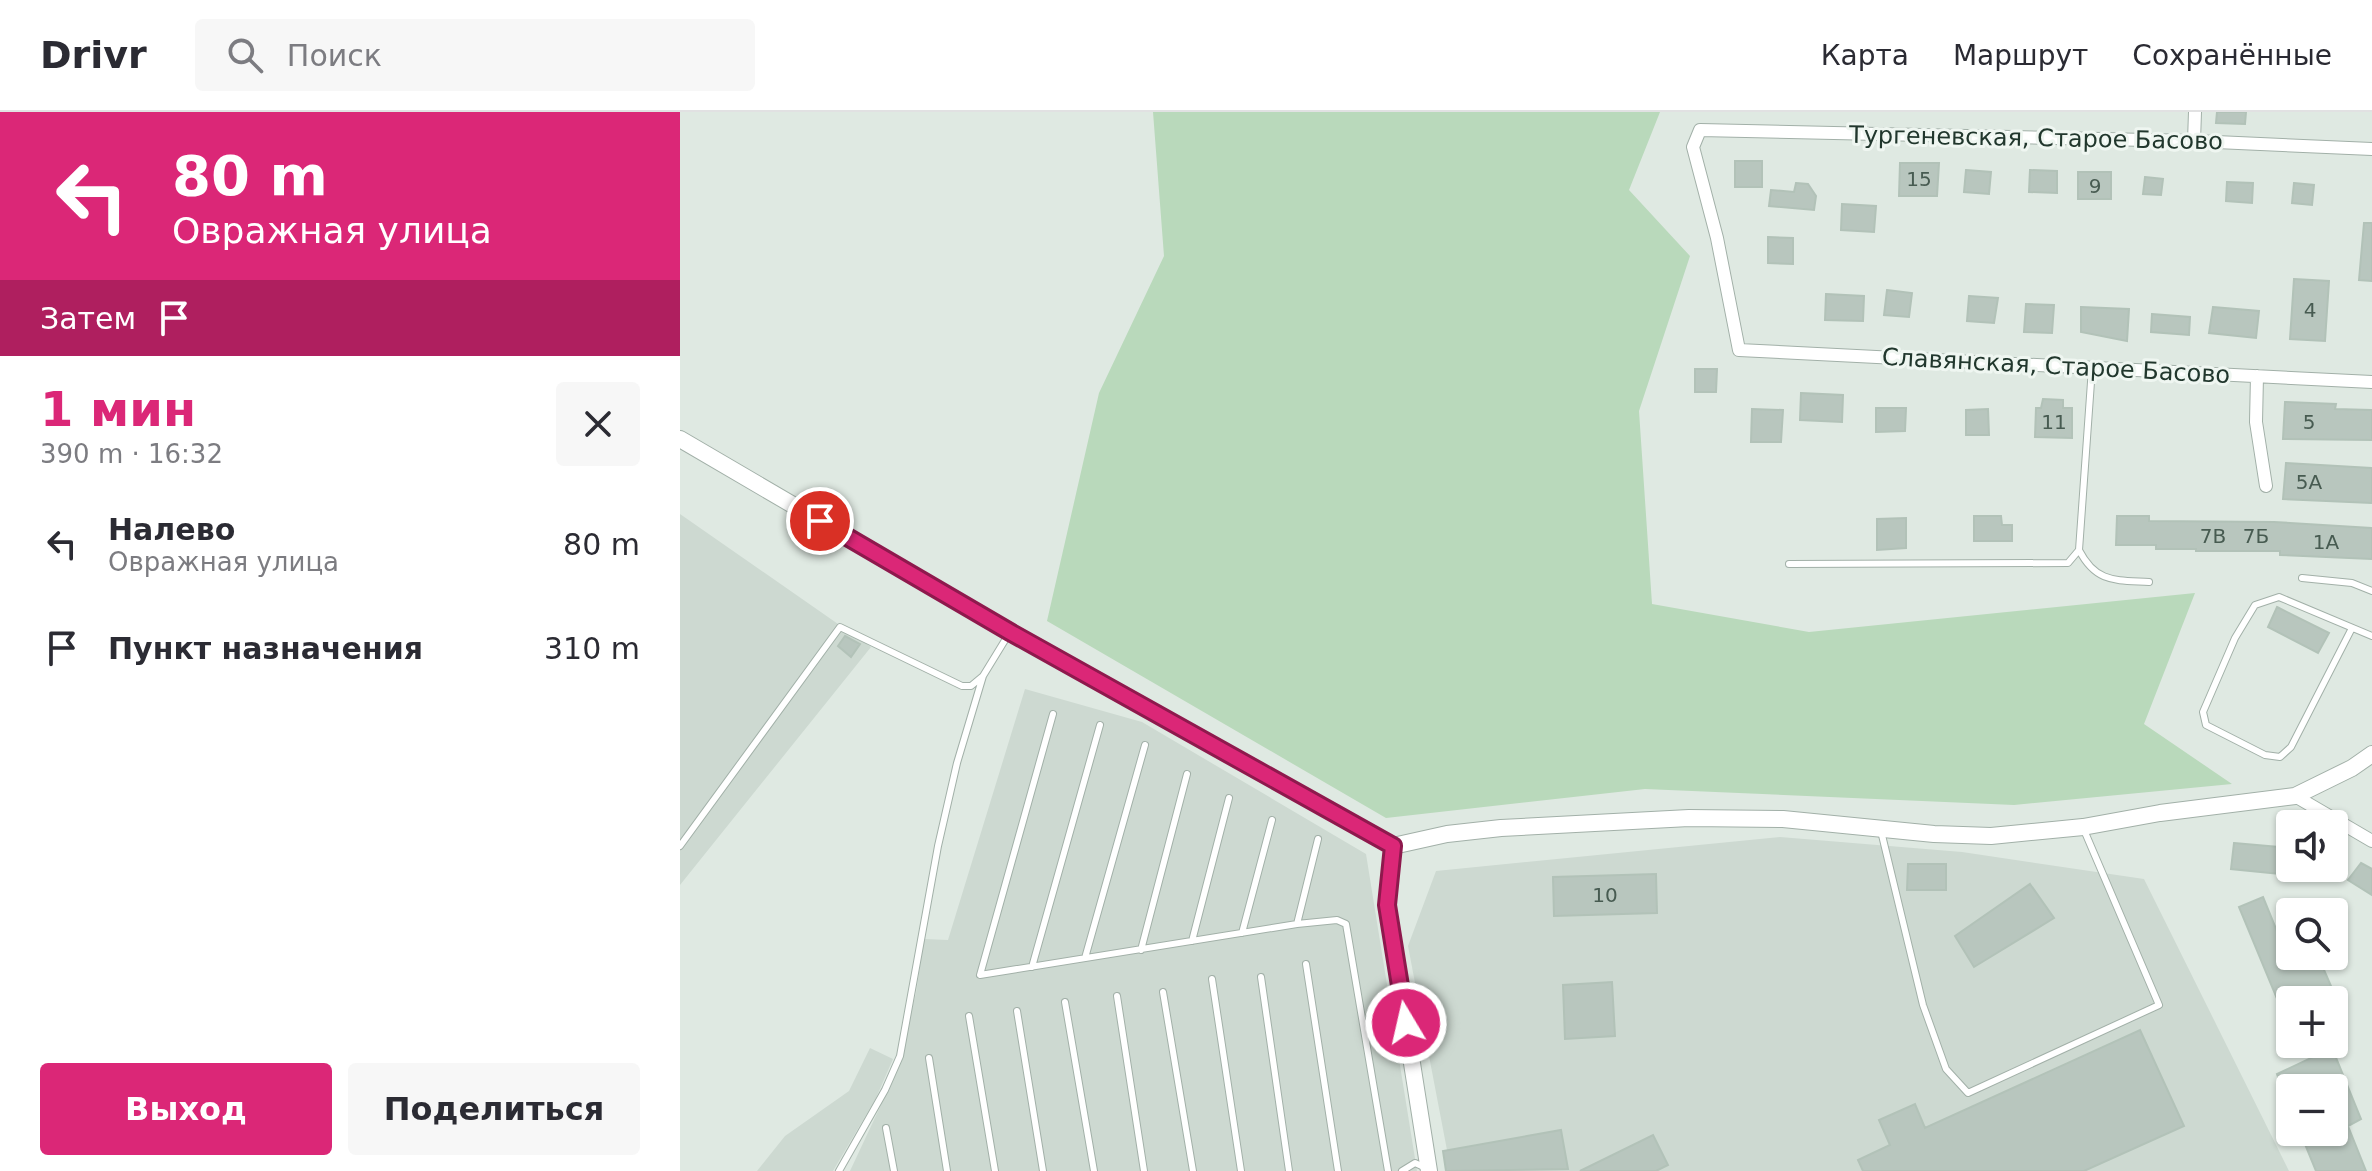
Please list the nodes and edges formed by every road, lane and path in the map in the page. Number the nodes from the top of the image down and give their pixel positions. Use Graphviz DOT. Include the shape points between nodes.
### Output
graph roads {
  1 [pos="2195,112"];
  2 [pos="2194,141"];
  3 [pos="2372,149"];
  4 [pos="1739,350"];
  5 [pos="2092,368"];
  6 [pos="2257,376"];
  7 [pos="2372,382"];
  8 [pos="680,439"];
  9 [pos="2266,486"];
  10 [pos="2079,550"];
  11 [pos="1789,564"];
  12 [pos="2302,578"];
  13 [pos="2149,582"];
  14 [pos="2372,591"];
  15 [pos="2352,628"];
  16 [pos="1010,632"];
  17 [pos="2372,636"];
  18 [pos="983,676"];
  19 [pos="1053,714"];
  20 [pos="1100,725"];
  21 [pos="1145,745"];
  22 [pos="2372,754"];
  23 [pos="1187,774"];
  24 [pos="2295,796"];
  25 [pos="1229,798"];
  26 [pos="1272,820"];
  27 [pos="2083,827"];
  28 [pos="1881,829"];
  29 [pos="1318,839"];
  30 [pos="2372,841"];
  31 [pos="680,846"];
  32 [pos="1393,846"];
  33 [pos="1297,924"];
  34 [pos="1242,933"];
  35 [pos="1192,941"];
  36 [pos="1141,950"];
  37 [pos="1085,958"];
  38 [pos="1306,964"];
  39 [pos="1032,967"];
  40 [pos="1261,977"];
  41 [pos="1212,979"];
  42 [pos="1163,992"];
  43 [pos="1117,996"];
  44 [pos="1065,1002"];
  45 [pos="1017,1011"];
  46 [pos="969,1016"];
  47 [pos="929,1058"];
  48 [pos="886,1128"];
  49 [pos="1429,1170"];
  50 [pos="839,1171"];
  51 [pos="894,1171"];
  52 [pos="947,1171"];
  53 [pos="995,1171"];
  54 [pos="1043,1171"];
  55 [pos="1094,1171"];
  56 [pos="1144,1171"];
  57 [pos="1193,1171"];
  58 [pos="1241,1171"];
  59 [pos="1289,1171"];
  60 [pos="1338,1171"];
  61 [pos="1388,1171"];
  62 [pos="1402,1171"];
  1 -- 2 [label="street"];
  2 -- 3 [label="street, Тургеневская, Старое Басово"];
  2 -- 4 [label="street, Тургеневская, Старое Басово" via="1700,130 1693,147"];
  4 -- 5 [label="street, Славянская, Старое Басово"];
  5 -- 6 [label="street, Славянская, Старое Басово"];
  5 -- 10 [label="lane"];
  6 -- 7 [label="street, Славянская, Старое Басово"];
  6 -- 9 [label="street" via="2256,422"];
  8 -- 16 [label="street"];
  10 -- 11 [label="lane" via="2068,563"];
  10 -- 13 [label="lane" via="2088,567 2108,579"];
  12 -- 14 [label="lane" via="2352,583"];
  15 -- 15 [label="lane" via="2279,597 2255,605 2203,712 2206,725 2265,755 2280,757 2291,747"];
  15 -- 17 [label="lane"];
  16 -- 18 [label="lane"];
  16 -- 32 [label="street"];
  18 -- 31 [label="lane" via="962,686 840,627"];
  18 -- 50 [label="lane" via="938,846 900,1056"];
  19 -- 39 [label="lane" via="980,975"];
  20 -- 39 [label="lane"];
  21 -- 37 [label="lane"];
  22 -- 24 [label="street"];
  23 -- 36 [label="lane"];
  24 -- 27 [label="street"];
  24 -- 30 [label="street"];
  25 -- 35 [label="lane"];
  26 -- 34 [label="lane"];
  27 -- 28 [label="street" via="1991,836"];
  27 -- 28 [label="lane" via="2159,1005 1968,1093 1946,1069 1923,1005"];
  28 -- 32 [label="street" via="1783,819 1689,818 1501,828"];
  29 -- 33 [label="lane"];
  32 -- 49 [label="street" via="1387,905"];
  33 -- 34 [label="lane"];
  33 -- 61 [label="lane" via="1346,924"];
  34 -- 35 [label="lane"];
  35 -- 36 [label="lane"];
  36 -- 37 [label="lane"];
  37 -- 39 [label="lane"];
  38 -- 60 [label="lane"];
  40 -- 59 [label="lane"];
  41 -- 58 [label="lane"];
  42 -- 57 [label="lane"];
  43 -- 56 [label="lane"];
  44 -- 55 [label="lane"];
  45 -- 54 [label="lane"];
  46 -- 53 [label="lane"];
  47 -- 52 [label="lane"];
  48 -- 51 [label="lane"];
  49 -- 62 [label="lane" via="1415,1163"];
}
